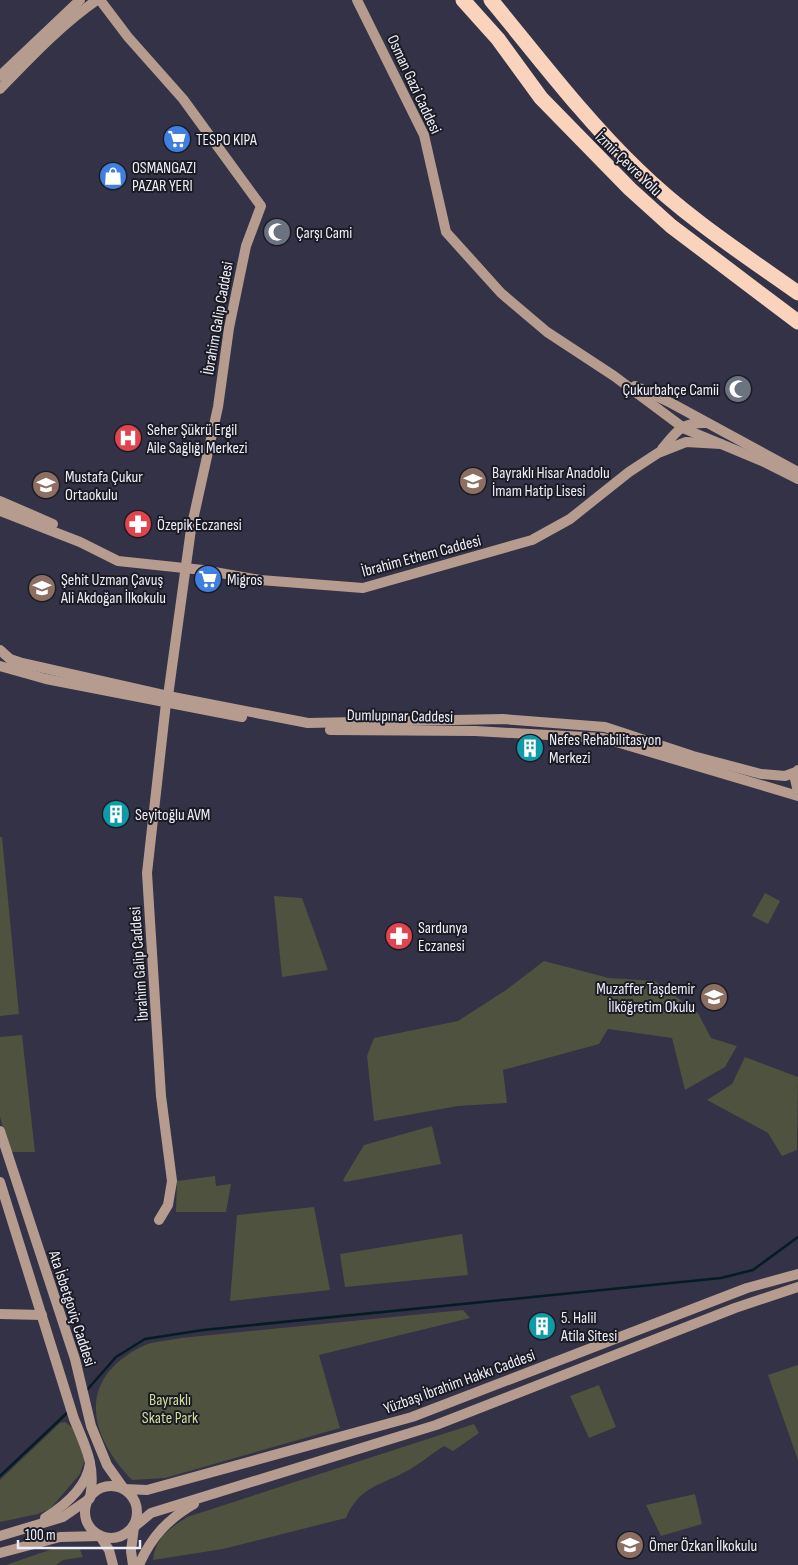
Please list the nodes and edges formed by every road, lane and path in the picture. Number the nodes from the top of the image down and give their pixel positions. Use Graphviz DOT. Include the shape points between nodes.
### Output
graph roads {
  1 [pos="80,0"];
  2 [pos="99,0"];
  3 [pos="357,0"];
  4 [pos="491,0"];
  5 [pos="468,5"];
  6 [pos="0,76"];
  7 [pos="0,89"];
  8 [pos="798,293"];
  9 [pos="798,322"];
  10 [pos="614,376"];
  11 [pos="686,411"];
  12 [pos="668,416"];
  13 [pos="709,423"];
  14 [pos="688,427"];
  15 [pos="679,444"];
  16 [pos="721,444"];
  17 [pos="658,453"];
  18 [pos="798,472"];
  19 [pos="798,479"];
  20 [pos="0,501"];
  21 [pos="0,511"];
  22 [pos="80,542"];
  23 [pos="186,568"];
  24 [pos="0,650"];
  25 [pos="0,666"];
  26 [pos="167,699"];
  27 [pos="797,771"];
  28 [pos="798,792"];
  29 [pos="798,796"];
  30 [pos="0,1131"];
  31 [pos="0,1182"];
  32 [pos="160,1220"];
  33 [pos="798,1274"];
  34 [pos="798,1287"];
  35 [pos="0,1314"];
  36 [pos="42,1315"];
  37 [pos="90,1460"];
  38 [pos="124,1489"];
  39 [pos="208,1496"];
  40 [pos="90,1498"];
  41 [pos="32,1526"];
  42 [pos="134,1527"];
  43 [pos="0,1536"];
  44 [pos="100,1536"];
  45 [pos="0,1553"];
  46 [pos="113,1565"];
  47 [pos="133,1565"];
  48 [pos="139,1565"];
  1 -- 6 [label="main road"];
  2 -- 7 [label="main road" via="84,9"];
  2 -- 23 [label="main road, İbrahim Galip Caddesi" via="183,99 261,206 246,246 240,274"];
  3 -- 10 [label="main road, Osman Gazi Caddesi" via="424,135 446,232 500,293 547,332"];
  4 -- 8 [label="highway, İzmir Çevre Yolu" via="580,111 639,171 697,222"];
  5 -- 9 [label="highway, İzmir Çevre Yolu" via="498,39 541,98 630,189 671,226"];
  10 -- 11 [label="main road, Osman Gazi Caddesi"];
  10 -- 12 [label="main road, Osman Gazi Caddesi"];
  11 -- 13 [label="main road, Osman Gazi Caddesi"];
  11 -- 14 [label="main road"];
  12 -- 14 [label="main road, Osman Gazi Caddesi"];
  12 -- 17 [label="main road" via="669,434"];
  13 -- 14 [label="main road"];
  13 -- 18 [label="main road, Osman Gazi Caddesi"];
  14 -- 15 [label="main road, İbrahim Ethem Caddesi"];
  14 -- 16 [label="main road, Osman Gazi Caddesi"];
  14 -- 17 [label="main road, İbrahim Ethem Caddesi"];
  15 -- 16 [label="main road, İbrahim Ethem Caddesi"];
  15 -- 17 [label="main road, İbrahim Ethem Caddesi"];
  16 -- 19 [label="main road, Osman Gazi Caddesi"];
  17 -- 23 [label="main road, İbrahim Ethem Caddesi" via="570,519 532,540 363,588 260,580"];
  20 -- 22 [label="main road, İbrahim Ethem Caddesi" via="74,534"];
  21 -- 22 [label="main road, İbrahim Ethem Caddesi"];
  22 -- 23 [label="main road, İbrahim Ethem Caddesi" via="118,561"];
  23 -- 26 [label="main road, İbrahim Galip Caddesi"];
  24 -- 26 [label="main road" via="10,659 22,663"];
  25 -- 26 [label="main road, Dumlupınar Caddesi" via="46,679"];
  26 -- 27 [label="main road, Dumlupınar Caddesi" via="308,723 503,718 605,727 761,774 785,776"];
  26 -- 29 [label="main road, Dumlupınar Caddesi" via="307,730 475,731 603,738"];
  26 -- 32 [label="main road, İbrahim Galip Caddesi" via="147,873 161,1096 172,1181 168,1205"];
  27 -- 28 [label="main road"];
  30 -- 38 [label="main road, Ata İsbetgoviç Caddesi" via="75,1359 91,1426 107,1465"];
  31 -- 36 [label="main road, Ata İsbetgoviç Caddesi"];
  33 -- 38 [label="main road, Yüzbaşı İbrahim Hakkı Caddesi" via="747,1288 412,1417 147,1490"];
  34 -- 39 [label="main road, Yüzbaşı İbrahim Hakkı Caddesi" via="735,1308 436,1425"];
  35 -- 36 [label="main road"];
  36 -- 37 [label="main road, Ata İsbetgoviç Caddesi"];
  37 -- 40 [label="main road, Ata İsbetgoviç Caddesi" via="93,1476"];
  37 -- 41 [label="main road" via="83,1482 66,1503"];
  38 -- 40 [label="main road" via="101,1488"];
  38 -- 42 [label="main road" via="136,1502 138,1510"];
  39 -- 42 [label="main road, Yüzbaşı İbrahim Hakkı Caddesi" via="151,1512"];
  39 -- 48 [label="main road" via="165,1524 151,1540"];
  40 -- 41 [label="main road" via="70,1514"];
  40 -- 44 [label="main road" via="85,1515"];
  41 -- 43 [label="main road"];
  42 -- 44 [label="main road" via="122,1536"];
  42 -- 47 [label="main road"];
  44 -- 45 [label="main road" via="60,1537"];
  44 -- 46 [label="main road"];
}
